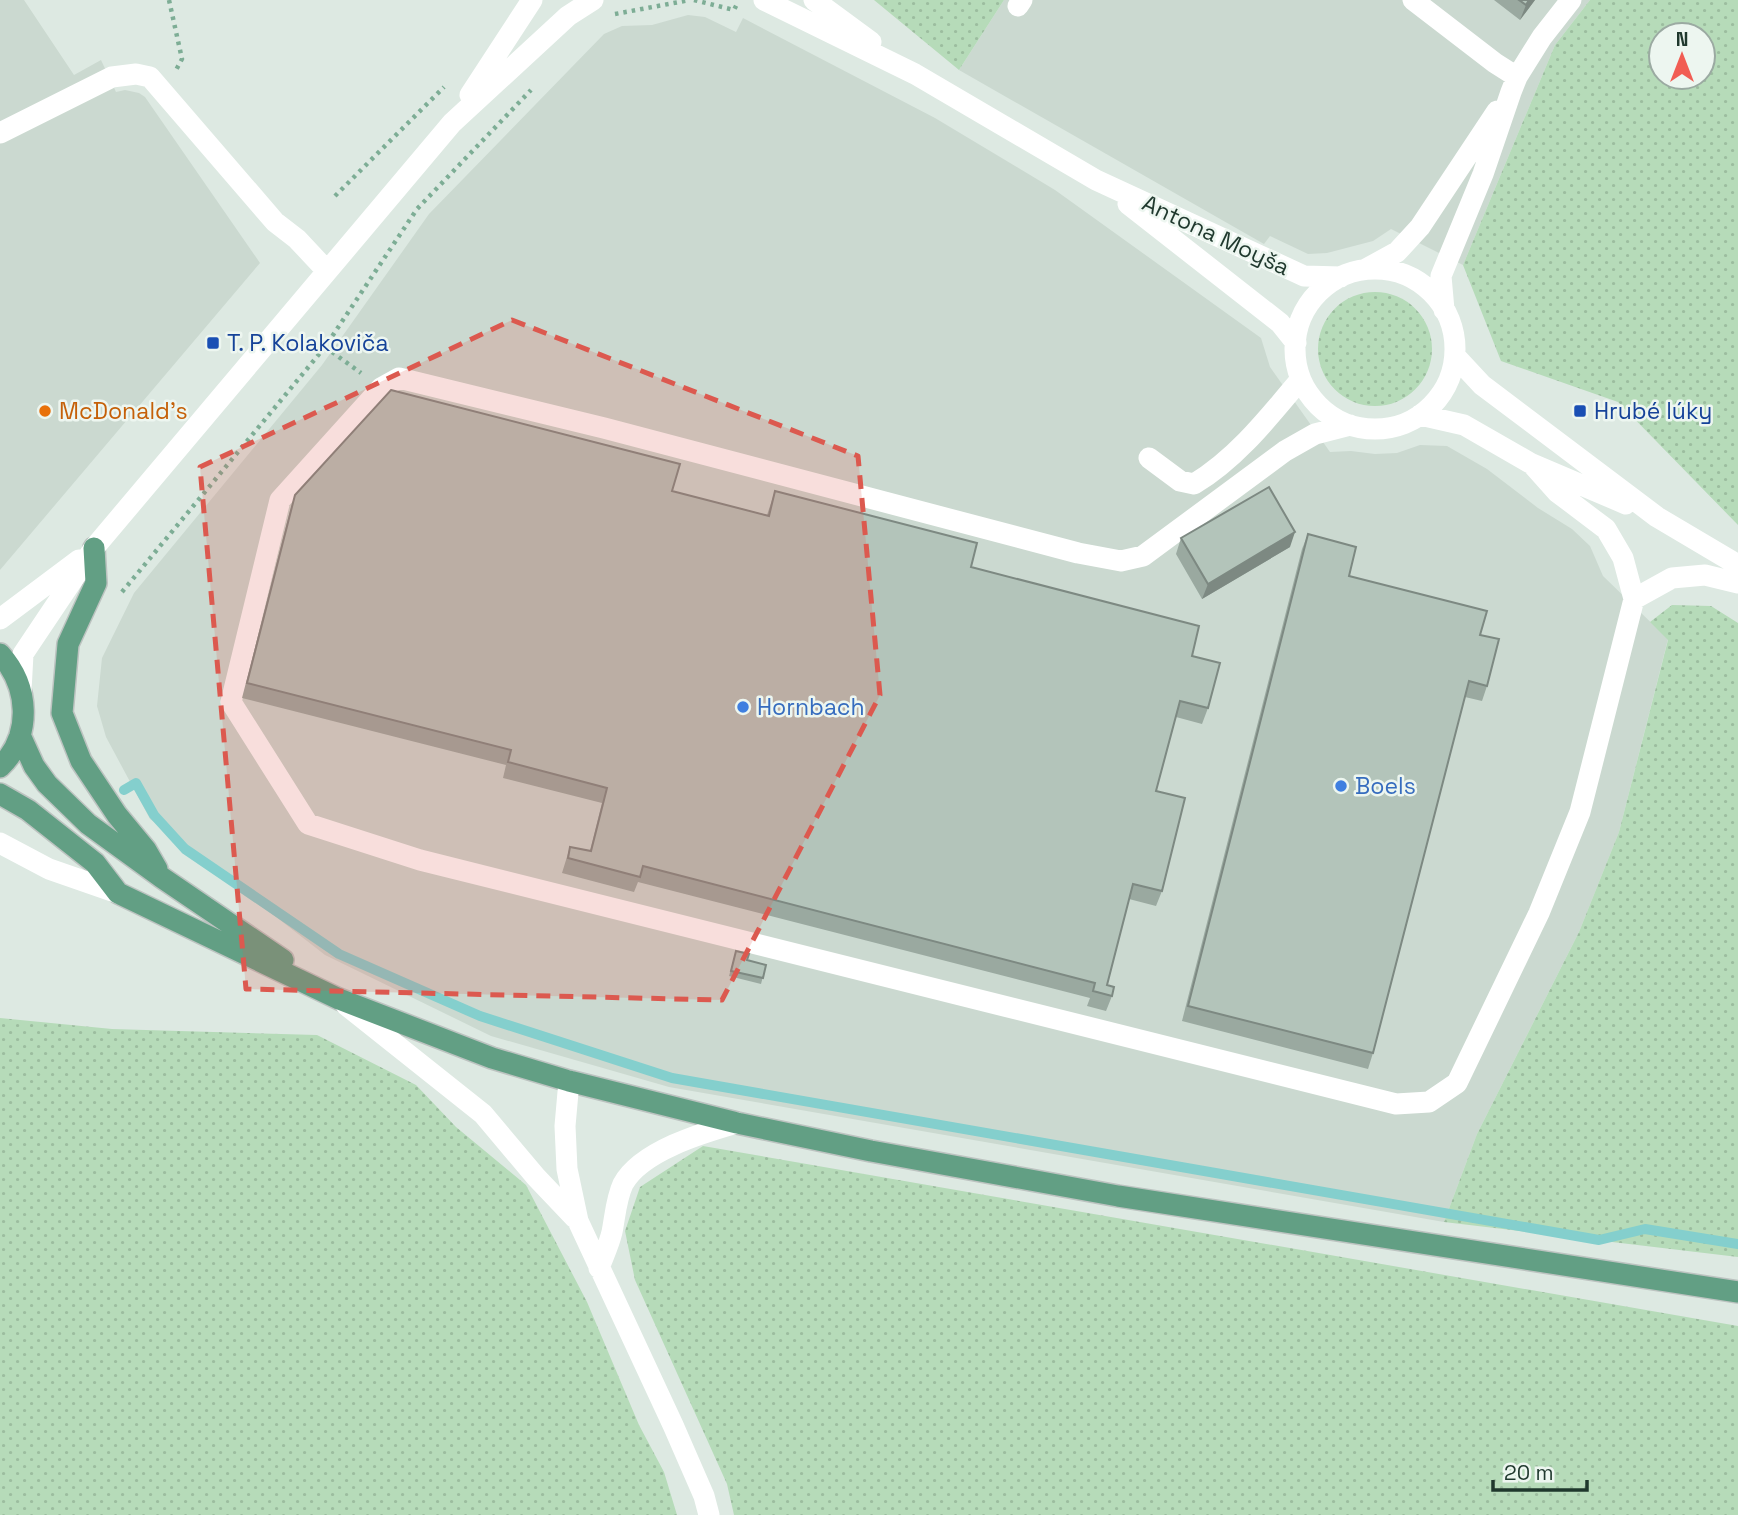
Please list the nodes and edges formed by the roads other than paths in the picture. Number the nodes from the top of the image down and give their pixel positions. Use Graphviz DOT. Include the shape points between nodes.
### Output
graph roads {
  1 [pos="532,0"];
  2 [pos="593,0"];
  3 [pos="764,0"];
  4 [pos="814,0"];
  5 [pos="1413,0"];
  6 [pos="1570,0"];
  7 [pos="915,74"];
  8 [pos="1514,84"];
  9 [pos="452,122"];
  10 [pos="0,133"];
  11 [pos="1096,180"];
  12 [pos="327,271"];
  13 [pos="1363,271"];
  14 [pos="1341,277"];
  15 [pos="1444,310"];
  16 [pos="1296,343"];
  17 [pos="1455,356"];
  18 [pos="1300,380"];
  19 [pos="1420,415"];
  20 [pos="1350,425"];
  21 [pos="1149,458"];
  22 [pos="1532,464"];
  23 [pos="1657,517"];
  24 [pos="94,548"];
  25 [pos="1738,565"];
  26 [pos="1738,583"];
  27 [pos="1634,599"];
  28 [pos="0,620"];
  29 [pos="0,654"];
  30 [pos="21,691"];
  31 [pos="20,735"];
  32 [pos="0,767"];
  33 [pos="0,794"];
  34 [pos="0,843"];
  35 [pos="161,877"];
  36 [pos="118,893"];
  37 [pos="339,999"];
  38 [pos="569,1081"];
  39 [pos="737,1123"];
  40 [pos="578,1221"];
  41 [pos="599,1268"];
  42 [pos="1738,1292"];
  43 [pos="709,1515"];
  1 -- 9 [label="street"];
  2 -- 9 [label="street" via="568,16"];
  3 -- 7 [label="street, Antona Moyša"];
  4 -- 7 [label="street, Antona Moyša"];
  5 -- 8 [label="street" via="1495,63"];
  6 -- 8 [label="street"];
  7 -- 11 [label="street, Antona Moyša"];
  8 -- 13 [label="street" via="1420,227 1397,252"];
  8 -- 15 [label="street" via="1441,276"];
  9 -- 12 [label="street"];
  10 -- 12 [label="street" via="112,77 150,76 275,222"];
  11 -- 14 [label="street, Antona Moyša" via="1304,276"];
  11 -- 16 [label="street, Antona Moyša" via="1252,300"];
  12 -- 24 [label="street"];
  13 -- 14 [label="street"];
  13 -- 15 [label="street" via="1410,278"];
  14 -- 16 [label="street" via="1309,304"];
  15 -- 17 [label="street" via="1453,332"];
  16 -- 18 [label="street"];
  17 -- 19 [label="street" via="1444,389"];
  17 -- 23 [label="street" via="1482,385"];
  18 -- 20 [label="street" via="1318,406"];
  18 -- 21 [label="street" via="1262,425 1194,484 1180,481"];
  19 -- 20 [label="street" via="1386,428"];
  19 -- 22 [label="street" via="1464,425"];
  20 -- 27 [label="street" via="1315,434 1285,451 1143,556 1121,561 399,378 381,388 279,500 231,702 308,824 420,860 1396,1104 1429,1102 1457,1083 1539,913 1580,812"];
  22 -- 23 [label="street"];
  22 -- 27 [label="street" via="1557,492 1606,528 1623,558"];
  23 -- 25 [label="street"];
  24 -- 28 [label="street"];
  24 -- 30 [label="street" via="23,654"];
  24 -- 35 [label="main road" via="96,583 68,644 62,713 80,761"];
  26 -- 27 [label="street" via="1705,575 1672,578"];
  29 -- 30 [label="main road"];
  30 -- 31 [label="main road"];
  31 -- 32 [label="main road"];
  31 -- 35 [label="main road" via="47,784 88,824"];
  33 -- 36 [label="main road" via="28,810 95,863"];
  34 -- 36 [label="street" via="49,869"];
  35 -- 37 [label="main road"];
  36 -- 37 [label="main road"];
  37 -- 38 [label="main road" via="492,1058"];
  37 -- 40 [label="street" via="483,1114"];
  38 -- 39 [label="main road"];
  38 -- 40 [label="street" via="567,1170"];
  39 -- 41 [label="street" via="660,1152 639,1166 624,1184"];
  39 -- 42 [label="main road" via="1118,1196"];
  40 -- 41 [label="street"];
  41 -- 43 [label="street" via="673,1425"];
}
